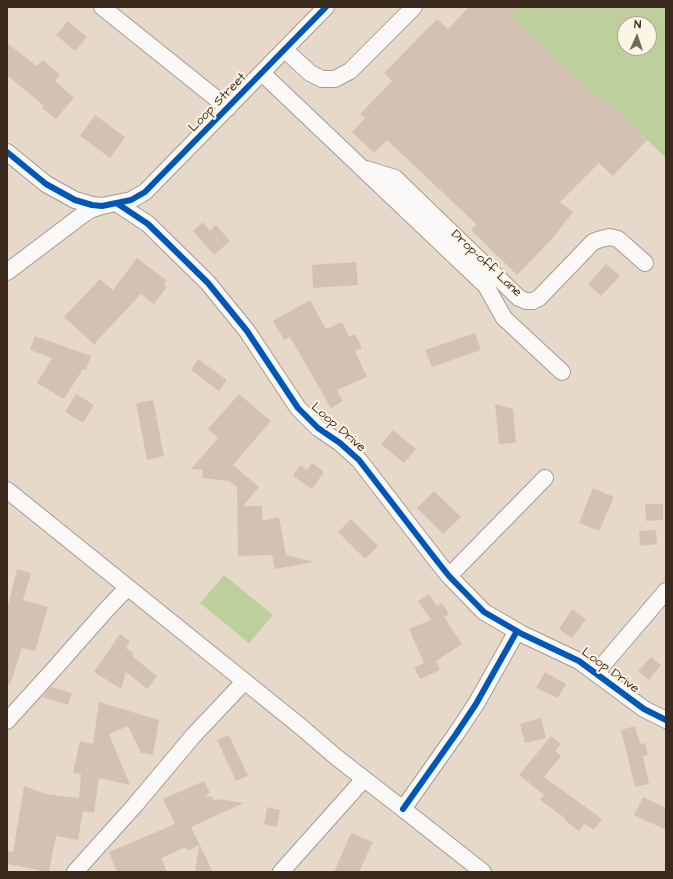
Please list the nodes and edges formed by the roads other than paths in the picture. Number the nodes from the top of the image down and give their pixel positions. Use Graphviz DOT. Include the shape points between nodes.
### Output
graph roads {
  1 [pos="102,7"];
  2 [pos="326,7"];
  3 [pos="414,7"];
  4 [pos="284,50"];
  5 [pos="262,73"];
  6 [pos="228,108"];
  7 [pos="7,152"];
  8 [pos="362,168"];
  9 [pos="118,204"];
  10 [pos="102,206"];
  11 [pos="644,263"];
  12 [pos="7,272"];
  13 [pos="562,372"];
  14 [pos="545,478"];
  15 [pos="9,494"];
  16 [pos="449,576"];
  17 [pos="127,588"];
  18 [pos="666,591"];
  19 [pos="517,631"];
  20 [pos="596,673"];
  21 [pos="244,682"];
  22 [pos="666,720"];
  23 [pos="7,721"];
  24 [pos="364,779"];
  25 [pos="404,808"];
  26 [pos="75,872"];
  27 [pos="281,872"];
  28 [pos="483,872"];
  1 -- 6 [label="street"];
  2 -- 4 [label="street, Loop Street"];
  3 -- 4 [label="street" via="350,71 336,79 322,79 310,73"];
  4 -- 5 [label="street, Loop Street"];
  5 -- 6 [label="street, Loop Street"];
  5 -- 8 [label="street"];
  6 -- 9 [label="street, Loop Street" via="145,192"];
  7 -- 10 [label="street" via="65,196"];
  8 -- 11 [label="street, Drop-off Lane" via="395,178 519,298 526,301 539,298 593,242 601,239 618,239"];
  8 -- 13 [label="street" via="486,286 504,318"];
  9 -- 10 [label="street"];
  9 -- 16 [label="street, Loop Drive" via="148,224 208,283 247,331 298,408 318,428 359,460"];
  10 -- 12 [label="street" via="81,216"];
  14 -- 16 [label="street"];
  15 -- 17 [label="street"];
  16 -- 19 [label="street, Loop Drive" via="484,612"];
  17 -- 21 [label="street"];
  17 -- 23 [label="street"];
  18 -- 20 [label="street"];
  19 -- 20 [label="street, Loop Drive" via="573,657"];
  19 -- 25 [label="street" via="476,704"];
  20 -- 22 [label="street, Loop Drive" via="644,709"];
  21 -- 24 [label="street"];
  21 -- 26 [label="street" via="193,736"];
  24 -- 25 [label="street"];
  24 -- 27 [label="street"];
  25 -- 28 [label="street"];
}
